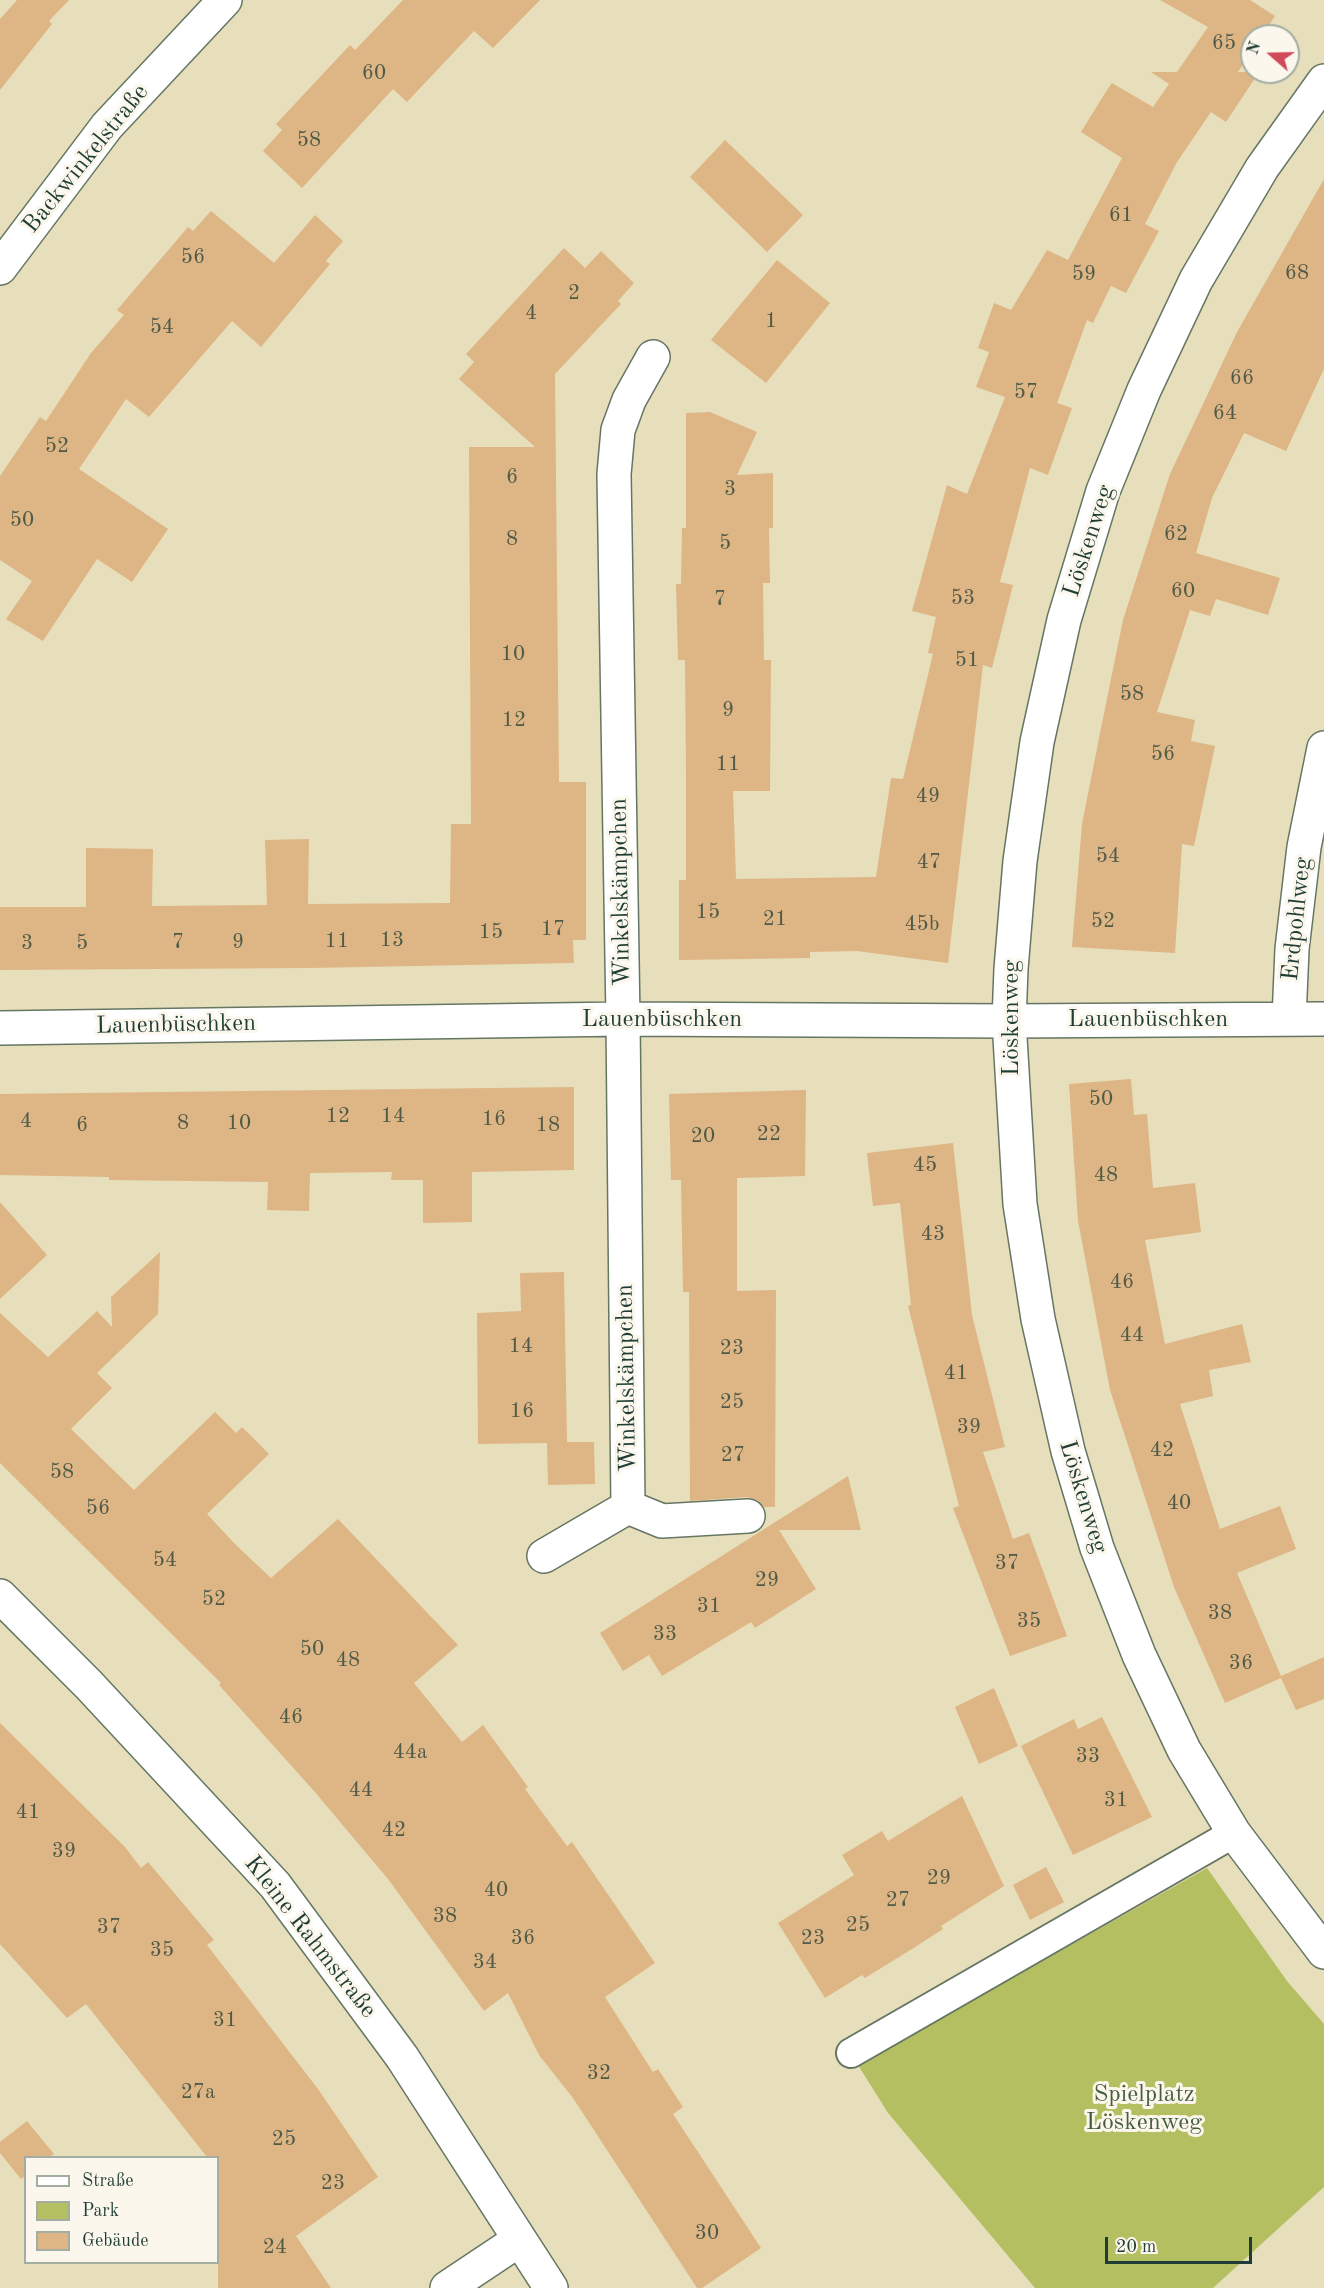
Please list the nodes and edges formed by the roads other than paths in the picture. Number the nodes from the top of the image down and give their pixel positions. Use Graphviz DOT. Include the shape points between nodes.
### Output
graph roads {
  1 [pos="225,0"];
  2 [pos="1324,81"];
  3 [pos="0,267"];
  4 [pos="653,357"];
  5 [pos="1324,748"];
  6 [pos="623,1019"];
  7 [pos="1289,1019"];
  8 [pos="1324,1019"];
  9 [pos="1009,1021"];
  10 [pos="0,1028"];
  11 [pos="628,1507"];
  12 [pos="748,1516"];
  13 [pos="544,1556"];
  14 [pos="0,1596"];
  15 [pos="1234,1833"];
  16 [pos="1324,1952"];
  17 [pos="851,2053"];
  18 [pos="519,2240"];
  19 [pos="447,2288"];
  20 [pos="551,2288"];
  1 -- 3 [label="street, Backwinkelstraße" via="107,126"];
  2 -- 9 [label="street, Löskenweg" via="1262,168 1196,280 1144,390 1103,491 1064,620 1037,742 1020,861"];
  4 -- 6 [label="street, Winkelskämpchen" via="618,429 614,474"];
  5 -- 7 [label="street, Erdpohlweg" via="1304,847 1292,949"];
  6 -- 9 [label="street, Lauenbüschken"];
  6 -- 10 [label="street, Lauenbüschken"];
  6 -- 11 [label="street, Winkelskämpchen"];
  7 -- 8 [label="street, Lauenbüschken"];
  7 -- 9 [label="street, Lauenbüschken"];
  9 -- 15 [label="street, Löskenweg" via="1020,1204 1038,1319 1068,1451 1097,1548 1139,1655 1184,1750"];
  11 -- 12 [label="street, Winkelskämpchen" via="662,1521"];
  11 -- 13 [label="street, Winkelskämpchen"];
  14 -- 18 [label="street, Kleine Rahmstraße" via="89,1685 275,1885 402,2057"];
  15 -- 16 [label="street, Löskenweg"];
  15 -- 17 [label="lane"];
  18 -- 19 [label="street"];
  18 -- 20 [label="street, Kleine Rahmstraße"];
}
